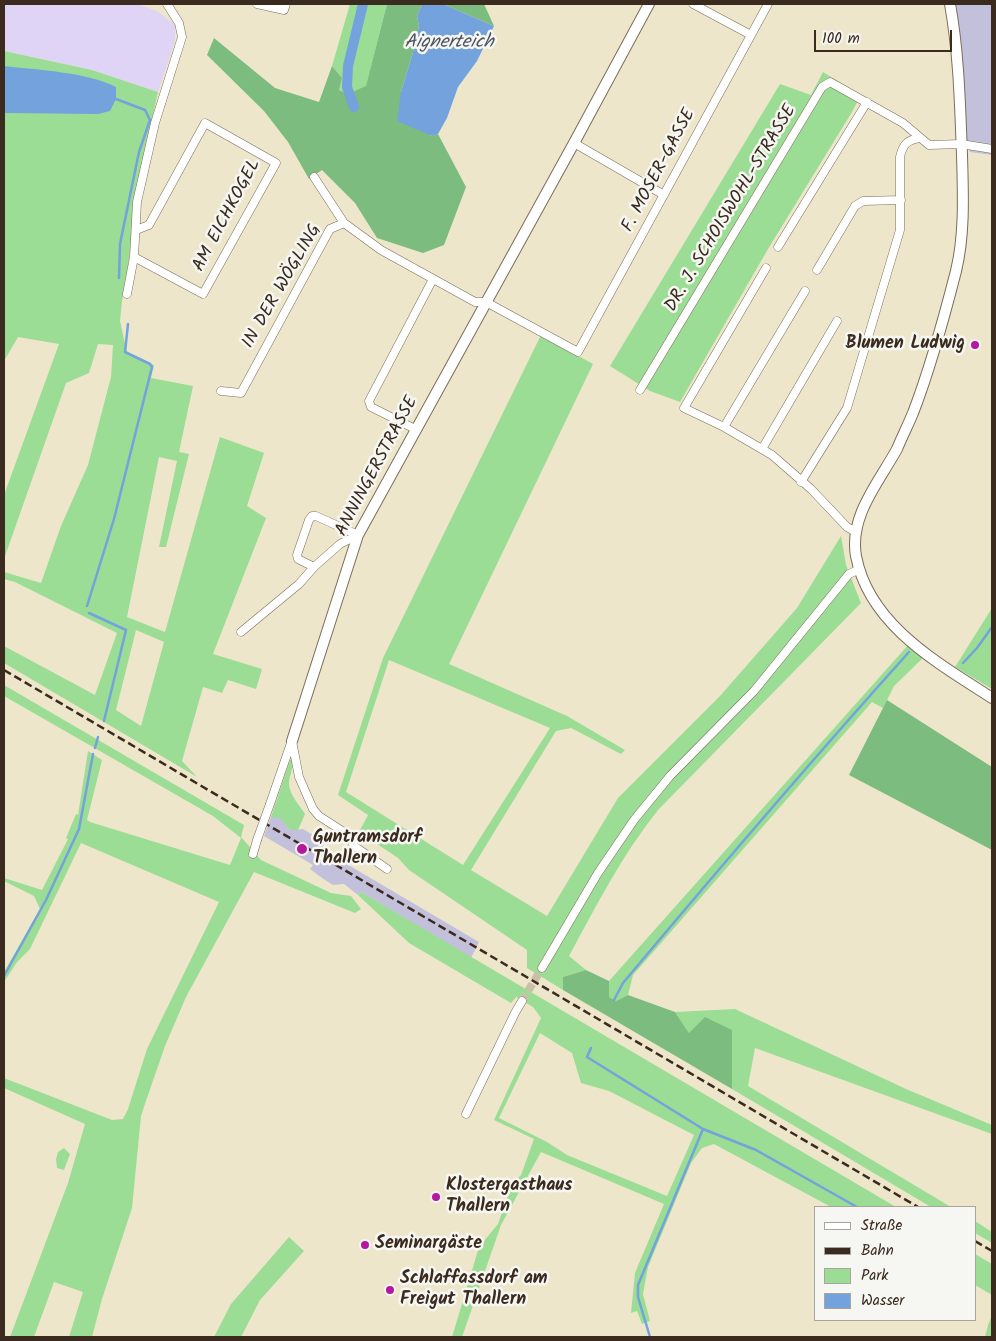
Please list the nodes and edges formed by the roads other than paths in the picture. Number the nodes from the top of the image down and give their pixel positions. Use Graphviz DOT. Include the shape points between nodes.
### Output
graph roads {
  1 [pos="168,4"];
  2 [pos="257,4"];
  3 [pos="286,4"];
  4 [pos="648,4"];
  5 [pos="693,4"];
  6 [pos="768,4"];
  7 [pos="950,4"];
  8 [pos="751,35"];
  9 [pos="867,102"];
  10 [pos="920,138"];
  11 [pos="574,143"];
  12 [pos="961,144"];
  13 [pos="992,149"];
  14 [pos="314,178"];
  15 [pos="664,195"];
  16 [pos="900,200"];
  17 [pos="344,223"];
  18 [pos="136,230"];
  19 [pos="778,247"];
  20 [pos="134,257"];
  21 [pos="766,268"];
  22 [pos="817,270"];
  23 [pos="433,279"];
  24 [pos="805,291"];
  25 [pos="127,294"];
  26 [pos="486,302"];
  27 [pos="837,321"];
  28 [pos="640,390"];
  29 [pos="221,391"];
  30 [pos="724,427"];
  31 [pos="415,429"];
  32 [pos="762,449"];
  33 [pos="801,482"];
  34 [pos="856,532"];
  35 [pos="358,535"];
  36 [pos="314,567"];
  37 [pos="860,569"];
  38 [pos="241,632"];
  39 [pos="992,698"];
  40 [pos="292,741"];
  41 [pos="253,854"];
  42 [pos="387,869"];
  43 [pos="542,968"];
  44 [pos="522,1001"];
  45 [pos="466,1114"];
  1 -- 18 [label="street" via="179,23 182,37 155,123 137,202"];
  2 -- 3 [label="street" via="284,10"];
  4 -- 11 [label="street, ANNINGERSTRASSE"];
  5 -- 8 [label="street"];
  6 -- 8 [label="street, F. MOSER-GASSE"];
  7 -- 12 [label="street" via="957,49"];
  8 -- 15 [label="street, F. MOSER-GASSE"];
  9 -- 10 [label="street, DR. J. SCHOISWOHL-STRASSE" via="903,123"];
  9 -- 19 [label="street"];
  9 -- 28 [label="street, DR. J. SCHOISWOHL-STRASSE" via="830,82 822,87"];
  10 -- 12 [label="street, DR. J. SCHOISWOHL-STRASSE" via="929,145"];
  10 -- 16 [label="street" via="907,141 902,148"];
  11 -- 15 [label="street"];
  11 -- 26 [label="street, ANNINGERSTRASSE"];
  12 -- 13 [label="street, DR. J. SCHOISWOHL-STRASSE"];
  12 -- 34 [label="street" via="962,220 956,270 913,413 864,506"];
  14 -- 17 [label="street"];
  15 -- 26 [label="street, F. MOSER-GASSE" via="578,352"];
  16 -- 22 [label="street" via="863,201 855,206"];
  16 -- 33 [label="street" via="900,230 847,408"];
  17 -- 23 [label="street, IN DER WÖGLING" via="381,250"];
  17 -- 29 [label="street, IN DER WÖGLING" via="330,230 241,393"];
  18 -- 20 [label="street"];
  18 -- 20 [label="street, AM EICHKOGEL" via="149,225 205,123 276,163 203,294"];
  20 -- 25 [label="street"];
  21 -- 30 [label="street" via="684,408"];
  23 -- 26 [label="street, IN DER WÖGLING" via="475,302"];
  23 -- 31 [label="street" via="369,401 371,407"];
  24 -- 30 [label="street"];
  26 -- 31 [label="street, ANNINGERSTRASSE"];
  27 -- 32 [label="street"];
  30 -- 32 [label="street"];
  31 -- 35 [label="street, ANNINGERSTRASSE"];
  32 -- 33 [label="street"];
  33 -- 34 [label="street"];
  34 -- 37 [label="street"];
  35 -- 36 [label="street" via="340,544"];
  35 -- 36 [label="street" via="312,516 297,555 298,560"];
  35 -- 40 [label="street, ANNINGERSTRASSE"];
  36 -- 38 [label="street" via="299,584"];
  37 -- 39 [label="street" via="884,614 905,637"];
  37 -- 43 [label="street" via="849,574 754,691 670,776 634,820 598,873"];
  40 -- 41 [label="street, ANNINGERSTRASSE, bridge"];
  40 -- 42 [label="street, ANNINGERSTRASSE" via="299,777 312,809 350,836 354,846"];
  44 -- 45 [label="street"];
}
